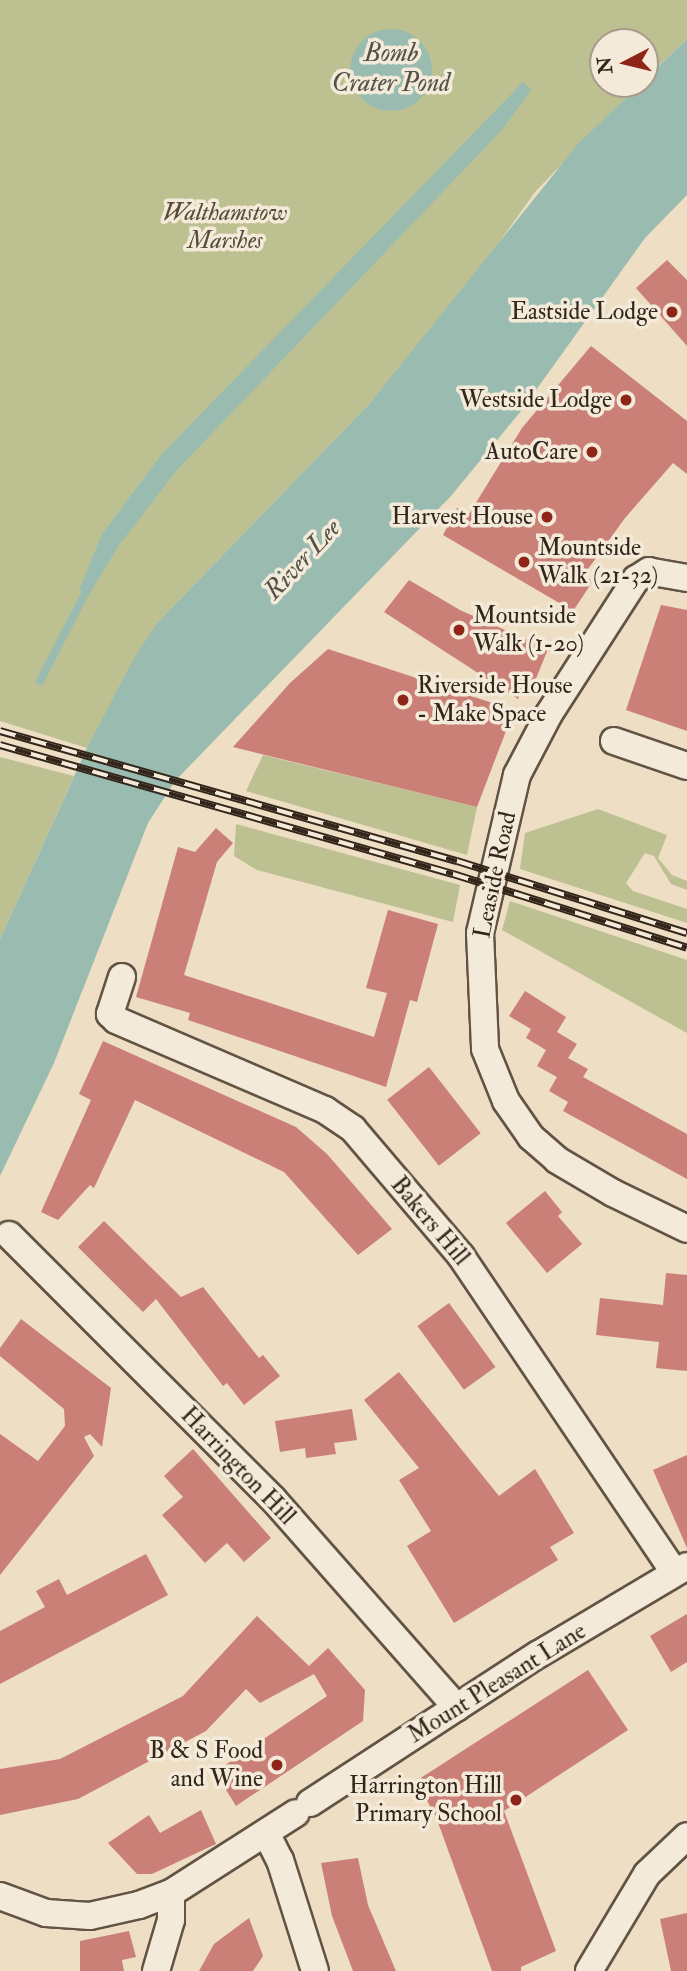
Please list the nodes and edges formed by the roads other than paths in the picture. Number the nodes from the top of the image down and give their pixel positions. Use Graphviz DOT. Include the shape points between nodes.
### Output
graph roads {
  1 [pos="687,578"];
  2 [pos="614,741"];
  3 [pos="687,766"];
  4 [pos="122,977"];
  5 [pos="687,1229"];
  6 [pos="9,1235"];
  7 [pos="680,1569"];
  8 [pos="457,1708"];
  9 [pos="266,1833"];
  10 [pos="687,1836"];
  11 [pos="171,1893"];
  12 [pos="0,1896"];
  13 [pos="156,1971"];
  14 [pos="315,1971"];
  15 [pos="589,1971"];
  1 -- 5 [label="street, Leaside Road" via="649,571 636,579 612,610 517,775 480,933 480,1021 485,1049 506,1101 531,1137 557,1160 613,1194"];
  2 -- 3 [label="street"];
  4 -- 7 [label="street, Bakers Hill" via="110,1014 116,1020 313,1104 353,1129 461,1256"];
  6 -- 8 [label="street, Harrington Hill" via="273,1499"];
  7 -- 8 [label="street, Mount Pleasant Lane"];
  8 -- 9 [label="street, Mount Pleasant Lane"];
  9 -- 11 [label="street, Mount Pleasant Lane"];
  9 -- 14 [label="street"];
  10 -- 15 [label="street" via="647,1874 614,1921"];
  11 -- 12 [label="street, Mount Pleasant Lane" via="90,1916 46,1913"];
  11 -- 13 [label="street" via="171,1920"];
}
